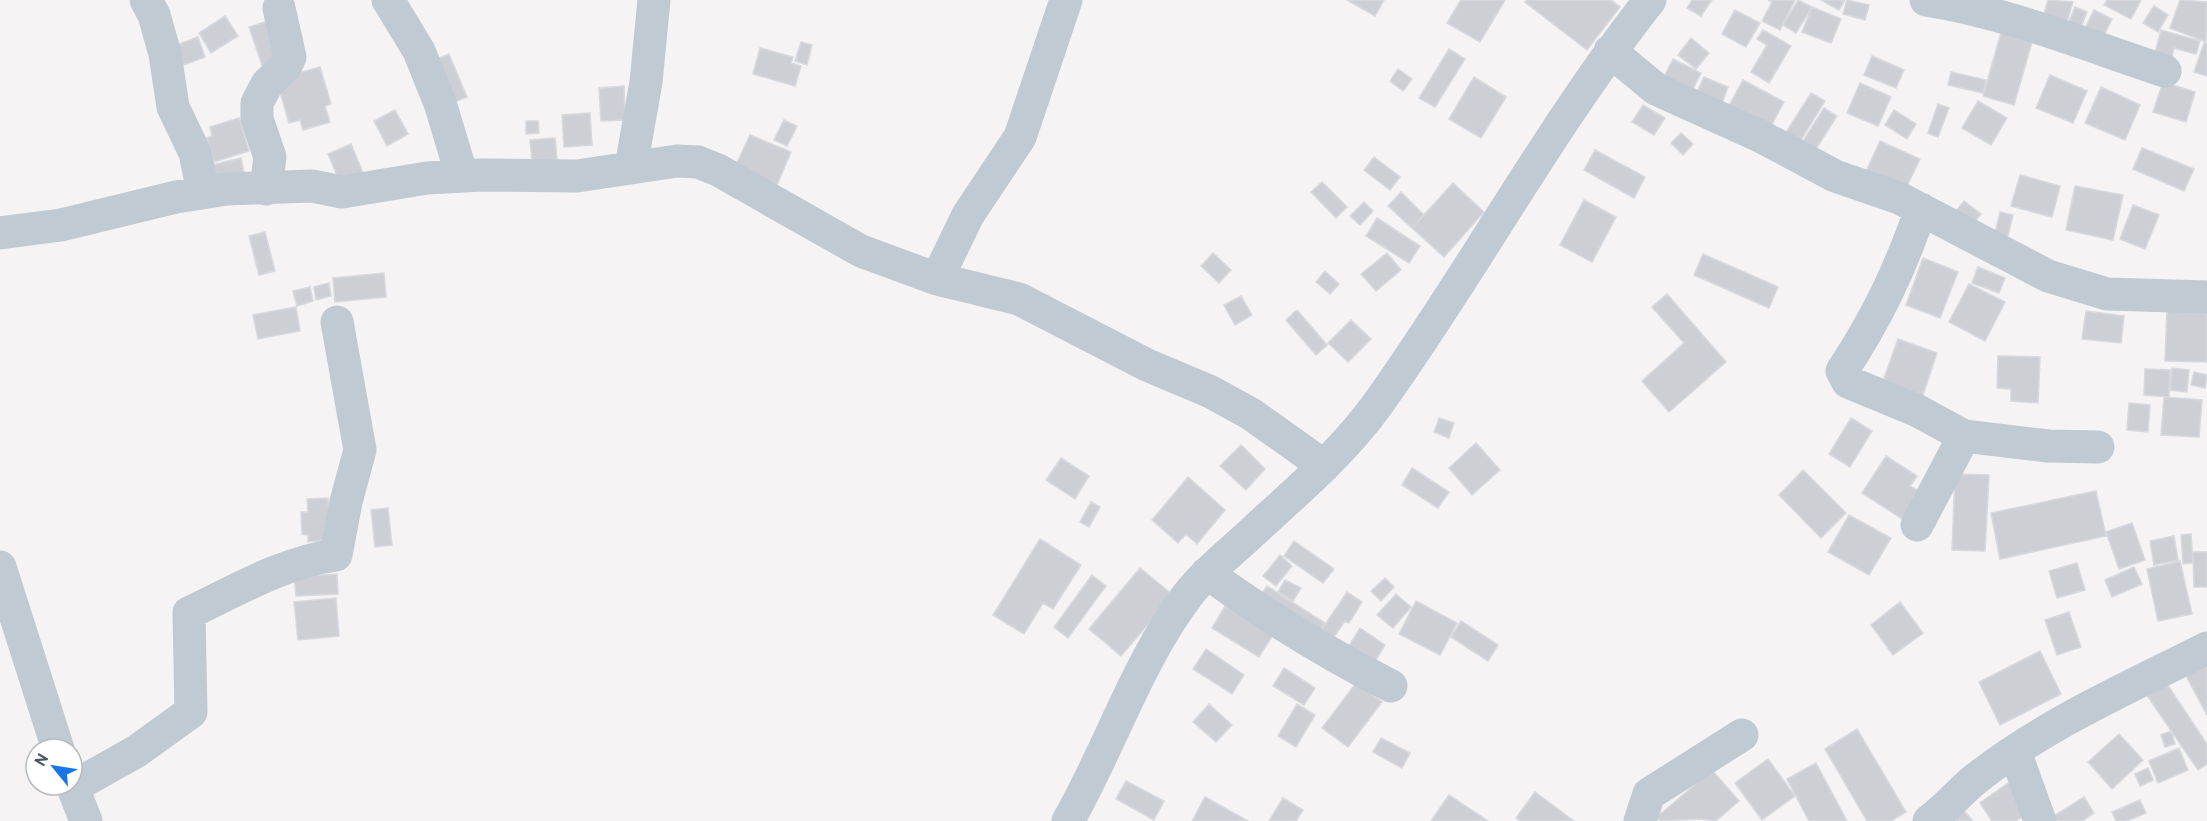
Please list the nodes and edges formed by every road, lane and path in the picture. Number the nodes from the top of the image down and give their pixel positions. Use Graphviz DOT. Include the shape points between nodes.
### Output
graph roads {
  1 [pos="146,0"];
  2 [pos="388,0"];
  3 [pos="654,0"];
  4 [pos="1066,0"];
  5 [pos="1926,0"];
  6 [pos="1640,3"];
  7 [pos="279,8"];
  8 [pos="1610,51"];
  9 [pos="2165,71"];
  10 [pos="631,166"];
  11 [pos="462,176"];
  12 [pos="266,189"];
  13 [pos="203,192"];
  14 [pos="1922,209"];
  15 [pos="0,233"];
  16 [pos="937,279"];
  17 [pos="2207,297"];
  18 [pos="337,322"];
  19 [pos="1964,436"];
  20 [pos="2098,447"];
  21 [pos="1324,466"];
  22 [pos="1917,525"];
  23 [pos="0,567"];
  24 [pos="1207,573"];
  25 [pos="2207,648"];
  26 [pos="1391,687"];
  27 [pos="1742,735"];
  28 [pos="54,737"];
  29 [pos="2015,752"];
  30 [pos="84,780"];
  31 [pos="76,797"];
  32 [pos="86,821"];
  33 [pos="1068,821"];
  34 [pos="1640,821"];
  35 [pos="1929,821"];
  36 [pos="2040,821"];
  1 -- 13 [label="street" via="165,54 173,107 195,153"];
  2 -- 11 [label="street" via="419,51"];
  3 -- 10 [label="street" via="646,82"];
  4 -- 16 [label="street" via="1020,137 968,215"];
  5 -- 9 [label="street" via="2007,18"];
  6 -- 8 [label="street"];
  7 -- 12 [label="street" via="290,57 257,103 257,119 270,157"];
  8 -- 14 [label="street" via="1656,89 1762,137 1835,176 1881,190"];
  8 -- 21 [label="street" via="1434,324 1368,417"];
  10 -- 11 [label="street" via="577,176"];
  10 -- 16 [label="street" via="677,161 707,164 861,251"];
  11 -- 12 [label="street" via="342,192 312,186"];
  12 -- 13 [label="street"];
  13 -- 15 [label="street" via="97,218"];
  14 -- 17 [label="street" via="2011,258 2080,288 2107,294"];
  14 -- 19 [label="street" via="1873,324 1842,371 1848,382 1918,411"];
  16 -- 21 [label="street" via="1029,303 1147,365 1228,401"];
  18 -- 30 [label="street" via="360,450 336,555 271,573 189,613 191,712 137,751"];
  19 -- 20 [label="street" via="2048,446"];
  19 -- 22 [label="street"];
  21 -- 24 [label="street"];
  23 -- 28 [label="street"];
  24 -- 26 [label="street" via="1324,653"];
  24 -- 33 [label="street" via="1164,630"];
  25 -- 29 [label="street" via="2108,696"];
  27 -- 34 [label="street" via="1648,794"];
  29 -- 35 [label="street" via="1973,781"];
  29 -- 36 [label="street"];
  31 -- 32 [label="street"];
}
